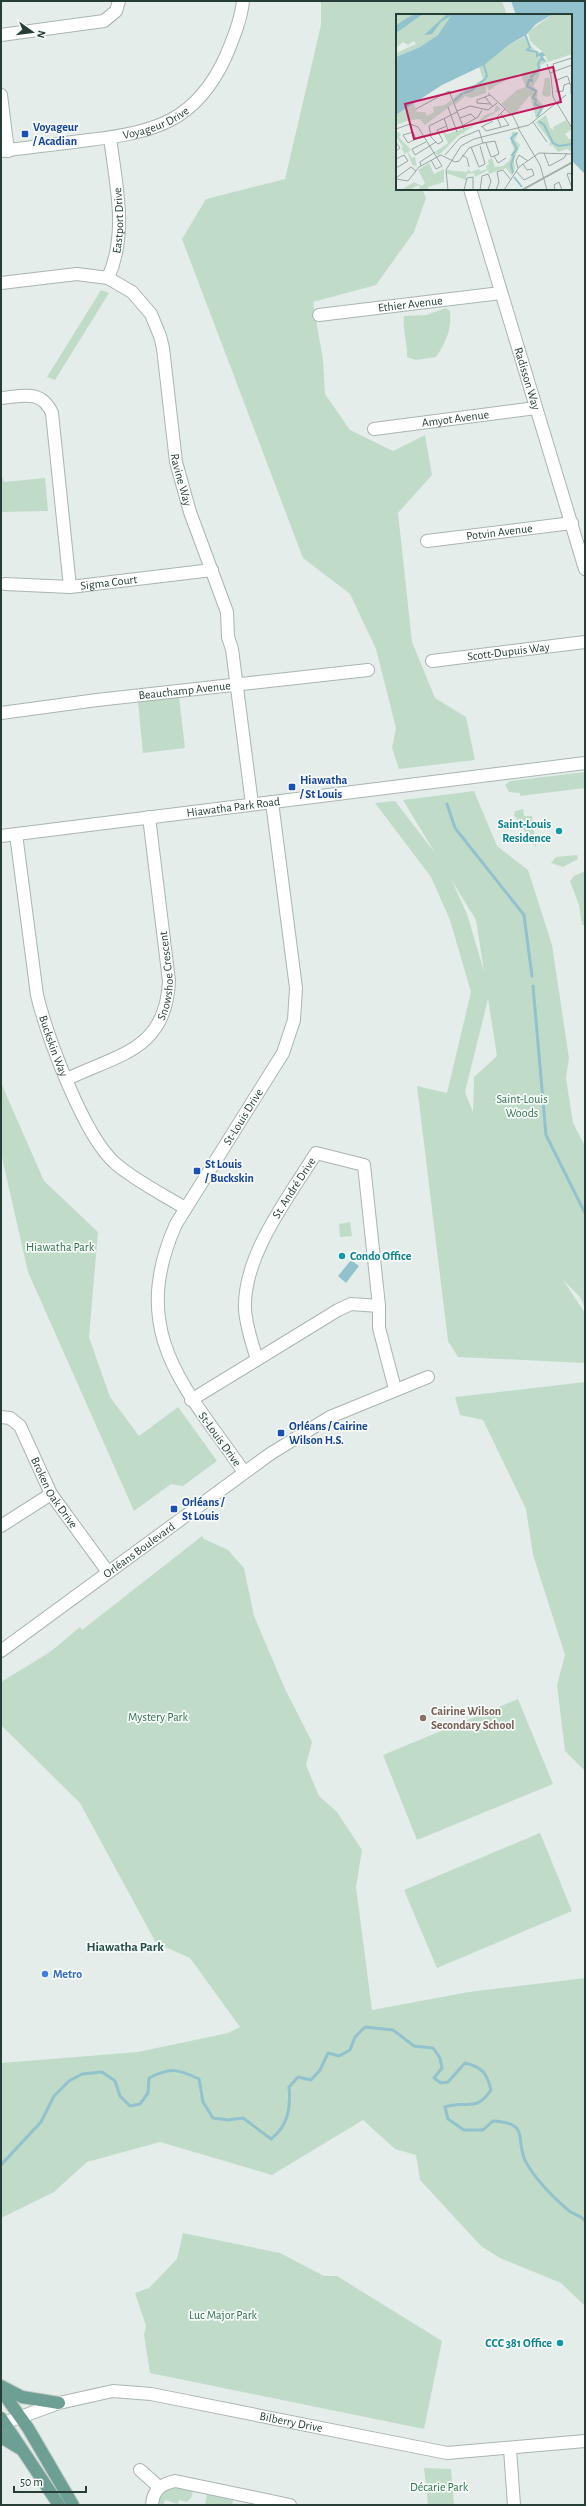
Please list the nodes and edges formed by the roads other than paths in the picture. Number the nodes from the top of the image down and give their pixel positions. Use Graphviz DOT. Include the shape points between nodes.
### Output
graph roads {
  1 [pos="119,1"];
  2 [pos="243,1"];
  3 [pos="1,35"];
  4 [pos="1,95"];
  5 [pos="110,138"];
  6 [pos="4,151"];
  7 [pos="470,190"];
  8 [pos="108,278"];
  9 [pos="1,283"];
  10 [pos="501,293"];
  11 [pos="319,315"];
  12 [pos="1,398"];
  13 [pos="536,408"];
  14 [pos="374,430"];
  15 [pos="572,524"];
  16 [pos="427,541"];
  17 [pos="585,569"];
  18 [pos="212,570"];
  19 [pos="5,584"];
  20 [pos="70,587"];
  21 [pos="585,642"];
  22 [pos="432,661"];
  23 [pos="368,670"];
  24 [pos="237,684"];
  25 [pos="1,713"];
  26 [pos="585,763"];
  27 [pos="272,802"];
  28 [pos="252,804"];
  29 [pos="149,817"];
  30 [pos="16,834"];
  31 [pos="1,836"];
  32 [pos="67,1079"];
  33 [pos="185,1208"];
  34 [pos="379,1306"];
  35 [pos="257,1359"];
  36 [pos="428,1377"];
  37 [pos="395,1389"];
  38 [pos="191,1400"];
  39 [pos="1,1417"];
  40 [pos="244,1472"];
  41 [pos="51,1494"];
  42 [pos="1,1526"];
  43 [pos="108,1572"];
  44 [pos="1,1651"];
  45 [pos="1,2386"];
  46 [pos="1,2390"];
  47 [pos="58,2403"];
  48 [pos="21,2417"];
  49 [pos="2,2422"];
  50 [pos="1,2437"];
  51 [pos="585,2441"];
  52 [pos="510,2449"];
  53 [pos="22,2452"];
  54 [pos="140,2470"];
  55 [pos="159,2487"];
  56 [pos="59,2505"];
  57 [pos="73,2505"];
  58 [pos="152,2505"];
  59 [pos="290,2505"];
  60 [pos="514,2505"];
  1 -- 3 [label="street" via="116,11 104,21"];
  2 -- 5 [label="street, Voyageur Drive" via="227,52 218,73 205,92 171,121 136,134"];
  4 -- 6 [label="street"];
  5 -- 6 [label="street, Voyageur Drive"];
  5 -- 8 [label="street, Eastport Drive" via="120,223 118,251"];
  7 -- 10 [label="street, Radisson Way"];
  8 -- 9 [label="street, Ravine Way" via="77,274"];
  8 -- 18 [label="street, Ravine Way" via="139,298 156,324 163,348 175,456 184,494"];
  10 -- 11 [label="street, Ethier Avenue"];
  10 -- 13 [label="street, Radisson Way"];
  12 -- 20 [label="street" via="34,396 45,401 52,413"];
  13 -- 14 [label="street, Amyot Avenue"];
  13 -- 15 [label="street, Radisson Way"];
  15 -- 16 [label="street, Potvin Avenue"];
  15 -- 17 [label="street, Radisson Way"];
  18 -- 20 [label="street, Sigma Court"];
  18 -- 24 [label="street, Ravine Way" via="227,612 228,637"];
  19 -- 20 [label="street, Sigma Court"];
  21 -- 22 [label="street, Scott-Dupuis Way"];
  23 -- 24 [label="street, Beauchamp Avenue"];
  24 -- 25 [label="street, Beauchamp Avenue"];
  24 -- 28 [label="street, Ravine Way"];
  26 -- 27 [label="street, Hiawatha Park Road"];
  27 -- 28 [label="street, Hiawatha Park Road"];
  27 -- 33 [label="street, St-Louis Drive" via="296,988 292,1031 278,1062"];
  28 -- 29 [label="street, Hiawatha Park Road"];
  29 -- 30 [label="street, Hiawatha Park Road"];
  29 -- 32 [label="street, Snowshoe Crescent" via="170,981 169,999 164,1015 151,1035 133,1050"];
  30 -- 31 [label="street, Hiawatha Park Road"];
  30 -- 32 [label="street, Buckskin Way" via="38,995 46,1029"];
  32 -- 33 [label="street, Buckskin Way" via="97,1144 106,1154 130,1174"];
  33 -- 38 [label="street, St-Louis Drive" via="165,1251 158,1296 163,1341 170,1362"];
  34 -- 35 [label="street" via="351,1304"];
  34 -- 35 [label="street, St. André Drive" via="364,1165 316,1153 266,1234 256,1254 246,1287 245,1310 251,1343"];
  34 -- 37 [label="street, St. André Drive" via="380,1328"];
  35 -- 38 [label="street"];
  36 -- 37 [label="street, Orléans Boulevard"];
  37 -- 40 [label="street, Orléans Boulevard" via="330,1417"];
  38 -- 40 [label="street, St-Louis Drive"];
  39 -- 41 [label="street, Broken Oak Drive" via="10,1418 20,1426"];
  40 -- 43 [label="street, Orléans Boulevard"];
  41 -- 42 [label="street"];
  41 -- 43 [label="street, Broken Oak Drive"];
  43 -- 44 [label="street, Orléans Boulevard"];
  45 -- 47 [label="main road" via="22,2398"];
  46 -- 48 [label="main road"];
  47 -- 48 [label="street, Bilberry Drive"];
  47 -- 52 [label="street, Bilberry Drive" via="113,2391 151,2394 447,2453"];
  48 -- 49 [label="street, Bilberry Drive"];
  48 -- 57 [label="main road"];
  49 -- 53 [label="main road"];
  50 -- 53 [label="main road"];
  51 -- 52 [label="street, Bilberry Drive"];
  52 -- 60 [label="street"];
  53 -- 56 [label="main road"];
  54 -- 55 [label="street"];
  55 -- 58 [label="street" via="154,2494"];
  55 -- 59 [label="street" via="175,2481"];
}
